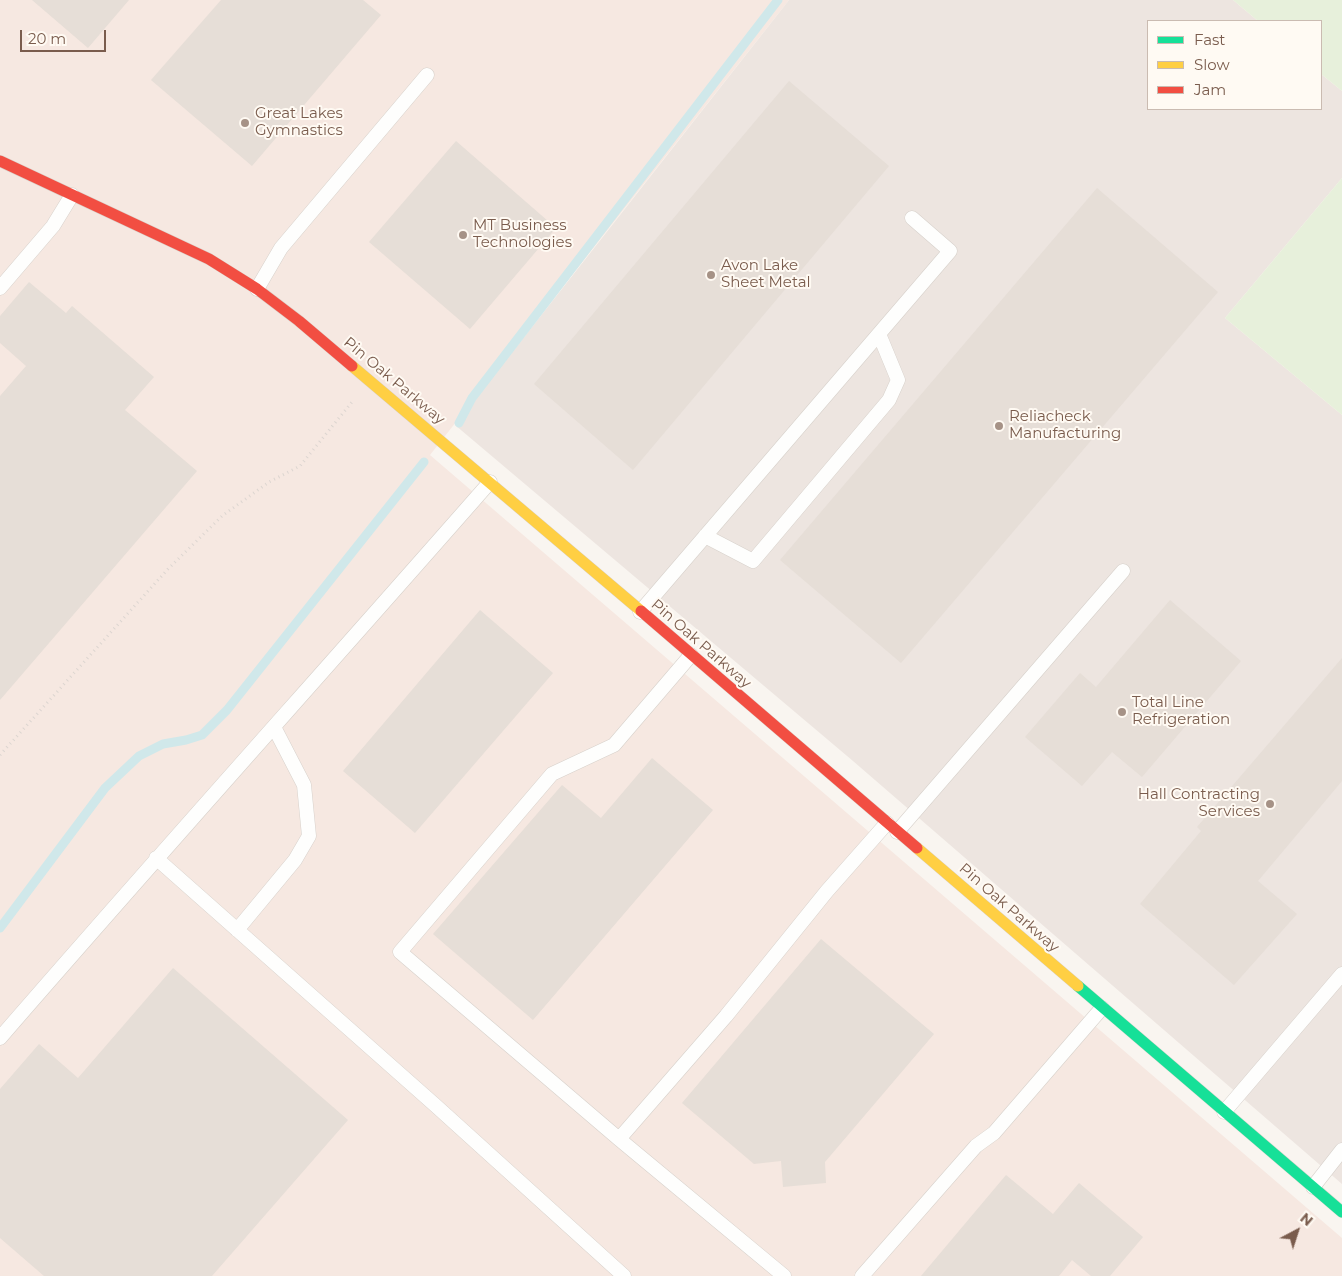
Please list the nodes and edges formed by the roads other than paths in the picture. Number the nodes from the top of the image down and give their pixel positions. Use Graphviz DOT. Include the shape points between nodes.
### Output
graph roads {
  1 [pos="427,75"];
  2 [pos="0,160"];
  3 [pos="72,195"];
  4 [pos="912,218"];
  5 [pos="0,288"];
  6 [pos="257,288"];
  7 [pos="879,334"];
  8 [pos="490,482"];
  9 [pos="705,536"];
  10 [pos="1123,571"];
  11 [pos="640,612"];
  12 [pos="691,655"];
  13 [pos="274,727"];
  14 [pos="892,828"];
  15 [pos="156,858"];
  16 [pos="237,930"];
  17 [pos="1342,974"];
  18 [pos="1102,1008"];
  19 [pos="0,1038"];
  20 [pos="1224,1112"];
  21 [pos="619,1139"];
  22 [pos="1342,1150"];
  23 [pos="1313,1187"];
  24 [pos="1342,1212"];
  25 [pos="624,1276"];
  26 [pos="784,1276"];
  27 [pos="862,1276"];
  1 -- 6 [label="lane" via="281,248"];
  2 -- 3 [label="street, Pin Oak Parkway"];
  3 -- 5 [label="lane" via="53,226"];
  3 -- 6 [label="street, Pin Oak Parkway" via="209,259"];
  4 -- 7 [label="lane" via="950,250"];
  6 -- 8 [label="street, Pin Oak Parkway"];
  7 -- 9 [label="lane"];
  7 -- 9 [label="lane" via="898,380 889,400 753,561"];
  8 -- 11 [label="street, Pin Oak Parkway"];
  8 -- 13 [label="lane"];
  9 -- 11 [label="lane"];
  10 -- 14 [label="lane"];
  11 -- 12 [label="street, Pin Oak Parkway"];
  12 -- 14 [label="street, Pin Oak Parkway"];
  12 -- 21 [label="lane" via="614,745 552,774 400,952"];
  13 -- 15 [label="lane"];
  13 -- 16 [label="lane" via="304,785 309,836 295,860"];
  14 -- 18 [label="street, Pin Oak Parkway"];
  14 -- 21 [label="lane" via="827,891 726,1016"];
  15 -- 16 [label="lane"];
  15 -- 19 [label="lane"];
  16 -- 25 [label="lane"];
  17 -- 20 [label="lane"];
  18 -- 20 [label="street, Pin Oak Parkway"];
  18 -- 27 [label="lane"];
  20 -- 23 [label="street, Pin Oak Parkway"];
  21 -- 26 [label="lane"];
  22 -- 23 [label="lane"];
  23 -- 24 [label="street, Pin Oak Parkway"];
}
